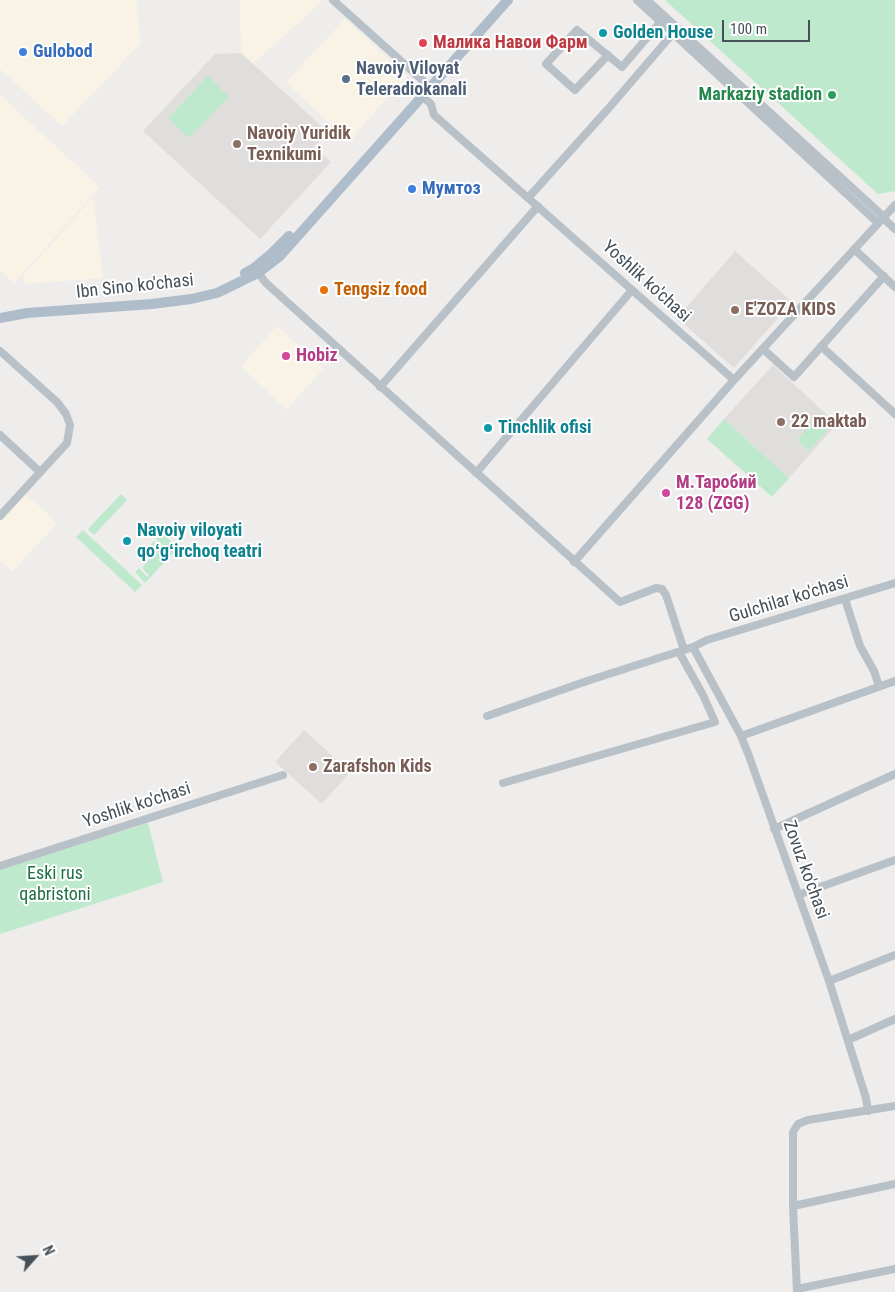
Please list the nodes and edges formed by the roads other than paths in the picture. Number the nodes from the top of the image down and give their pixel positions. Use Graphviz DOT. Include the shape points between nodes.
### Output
graph roads {
  1 [pos="333,0"];
  2 [pos="499,0"];
  3 [pos="508,0"];
  4 [pos="636,0"];
  5 [pos="647,0"];
  6 [pos="663,19"];
  7 [pos="676,31"];
  8 [pos="608,56"];
  9 [pos="428,85"];
  10 [pos="420,95"];
  11 [pos="528,198"];
  12 [pos="895,205"];
  13 [pos="538,206"];
  14 [pos="882,219"];
  15 [pos="895,229"];
  16 [pos="854,249"];
  17 [pos="256,270"];
  18 [pos="884,276"];
  19 [pos="895,287"];
  20 [pos="632,290"];
  21 [pos="0,311"];
  22 [pos="0,318"];
  23 [pos="821,346"];
  24 [pos="763,349"];
  25 [pos="0,351"];
  26 [pos="734,380"];
  27 [pos="380,386"];
  28 [pos="895,414"];
  29 [pos="0,435"];
  30 [pos="40,472"];
  31 [pos="476,473"];
  32 [pos="0,516"];
  33 [pos="574,562"];
  34 [pos="895,583"];
  35 [pos="845,599"];
  36 [pos="693,647"];
  37 [pos="682,651"];
  38 [pos="895,681"];
  39 [pos="879,686"];
  40 [pos="487,716"];
  41 [pos="741,736"];
  42 [pos="895,774"];
  43 [pos="283,775"];
  44 [pos="503,783"];
  45 [pos="774,829"];
  46 [pos="895,860"];
  47 [pos="0,866"];
  48 [pos="798,895"];
  49 [pos="895,955"];
  50 [pos="829,981"];
  51 [pos="895,1019"];
  52 [pos="848,1040"];
  53 [pos="895,1106"];
  54 [pos="868,1111"];
  55 [pos="895,1184"];
  56 [pos="793,1206"];
  57 [pos="895,1269"];
  58 [pos="797,1291"];
  1 -- 9 [label="street"];
  2 -- 9 [label="main road"];
  3 -- 9 [label="main road"];
  4 -- 6 [label="street"];
  5 -- 6 [label="street"];
  6 -- 7 [label="street"];
  6 -- 8 [label="street" via="622,67"];
  7 -- 11 [label="street"];
  7 -- 14 [label="street"];
  8 -- 8 [label="street" via="577,30 546,64 575,90"];
  9 -- 10 [label="main road"];
  10 -- 11 [label="street, Yoshlik ko'chasi" via="431,104 434,115"];
  10 -- 17 [label="main road"];
  11 -- 13 [label="street, Yoshlik ko'chasi"];
  12 -- 14 [label="street"];
  13 -- 20 [label="street, Yoshlik ko'chasi"];
  13 -- 27 [label="street"];
  14 -- 15 [label="street"];
  14 -- 16 [label="street"];
  16 -- 18 [label="street"];
  16 -- 24 [label="street"];
  17 -- 21 [label="main road" via="219,286 172,297"];
  17 -- 22 [label="main road, Ibn Sino ko'chasi" via="217,292 191,299 27,312"];
  17 -- 27 [label="street"];
  18 -- 19 [label="street"];
  18 -- 23 [label="street"];
  20 -- 26 [label="street, Yoshlik ko'chasi"];
  20 -- 31 [label="street"];
  23 -- 24 [label="street" via="794,377"];
  23 -- 28 [label="street"];
  24 -- 26 [label="street"];
  25 -- 30 [label="street" via="56,402 70,425 67,444"];
  26 -- 33 [label="street"];
  27 -- 31 [label="street"];
  29 -- 30 [label="street"];
  30 -- 32 [label="street"];
  31 -- 33 [label="street"];
  33 -- 37 [label="street" via="620,602 656,588 662,589"];
  34 -- 35 [label="street, Gulchilar ko'chasi"];
  35 -- 36 [label="street, Gulchilar ko'chasi"];
  35 -- 39 [label="street" via="860,646"];
  36 -- 37 [label="street, Gulchilar ko'chasi"];
  36 -- 41 [label="street, Zovuz ko'chasi"];
  37 -- 40 [label="street, Gulchilar ko'chasi"];
  37 -- 44 [label="street" via="714,722"];
  38 -- 39 [label="street"];
  39 -- 41 [label="street"];
  41 -- 45 [label="street, Zovuz ko'chasi"];
  42 -- 45 [label="street"];
  43 -- 47 [label="street, Yoshlik ko'chasi"];
  45 -- 48 [label="street, Zovuz ko'chasi"];
  46 -- 48 [label="street"];
  48 -- 50 [label="street, Zovuz ko'chasi"];
  49 -- 50 [label="street"];
  50 -- 52 [label="street, Zovuz ko'chasi"];
  51 -- 52 [label="street"];
  52 -- 54 [label="street, Zovuz ko'chasi"];
  53 -- 54 [label="street"];
  54 -- 56 [label="street" via="798,1124 793,1132"];
  55 -- 56 [label="street"];
  56 -- 58 [label="street"];
  57 -- 58 [label="street"];
}
